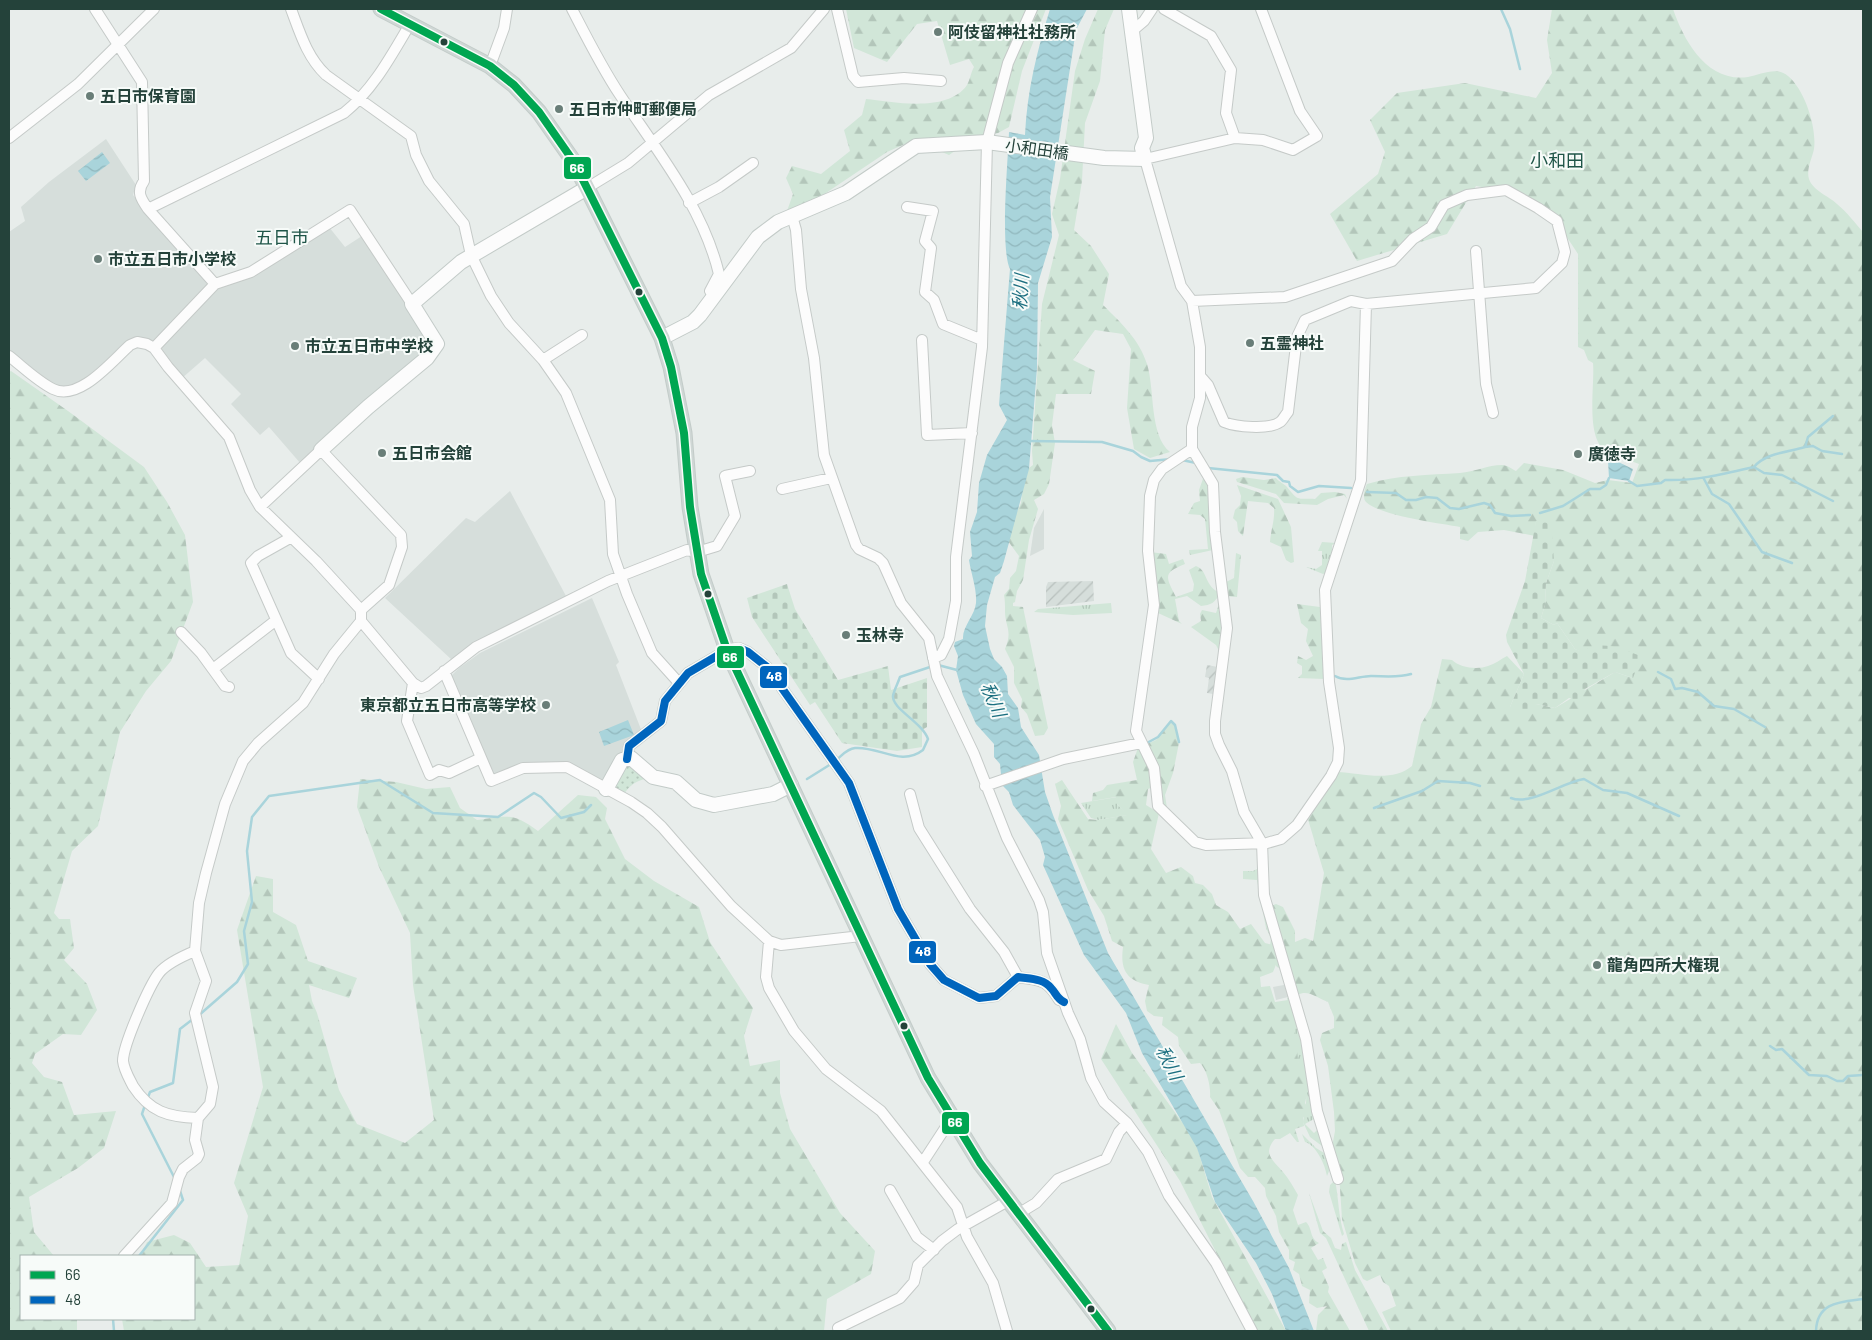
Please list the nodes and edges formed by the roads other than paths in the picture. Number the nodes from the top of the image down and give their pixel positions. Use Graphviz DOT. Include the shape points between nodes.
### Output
graph roads {
  1 [pos="95,9"];
  2 [pos="154,9"];
  3 [pos="291,9"];
  4 [pos="381,9"];
  5 [pos="507,9"];
  6 [pos="572,9"];
  7 [pos="824,9"];
  8 [pos="837,9"];
  9 [pos="1032,9"];
  10 [pos="1129,9"];
  11 [pos="1152,9"];
  12 [pos="1164,9"];
  13 [pos="1261,9"];
  14 [pos="410,24"];
  15 [pos="1131,32"];
  16 [pos="119,46"];
  17 [pos="490,66"];
  18 [pos="941,81"];
  19 [pos="360,100"];
  20 [pos="9,138"];
  21 [pos="1235,138"];
  22 [pos="653,142"];
  23 [pos="989,142"];
  24 [pos="753,164"];
  25 [pos="587,188"];
  26 [pos="689,203"];
  27 [pos="906,207"];
  28 [pos="148,210"];
  29 [pos="792,216"];
  30 [pos="1476,251"];
  31 [pos="472,255"];
  32 [pos="215,284"];
  33 [pos="1478,294"];
  34 [pos="1192,301"];
  35 [pos="412,304"];
  36 [pos="1366,304"];
  37 [pos="705,309"];
  38 [pos="582,335"];
  39 [pos="662,338"];
  40 [pos="922,340"];
  41 [pos="982,340"];
  42 [pos="154,348"];
  43 [pos="9,356"];
  44 [pos="543,360"];
  45 [pos="1201,377"];
  46 [pos="1493,413"];
  47 [pos="972,433"];
  48 [pos="1192,449"];
  49 [pos="321,450"];
  50 [pos="750,471"];
  51 [pos="831,478"];
  52 [pos="782,489"];
  53 [pos="260,507"];
  54 [pos="290,538"];
  55 [pos="696,552"];
  56 [pos="621,576"];
  57 [pos="361,610"];
  58 [pos="275,621"];
  59 [pos="361,621"];
  60 [pos="181,632"];
  61 [pos="727,650"];
  62 [pos="934,662"];
  63 [pos="213,669"];
  64 [pos="444,671"];
  65 [pos="318,679"];
  66 [pos="413,683"];
  67 [pos="679,683"];
  68 [pos="229,687"];
  69 [pos="1141,743"];
  70 [pos="481,758"];
  71 [pos="626,758"];
  72 [pos="791,785"];
  73 [pos="987,785"];
  74 [pos="606,789"];
  75 [pos="910,794"];
  76 [pos="1262,843"];
  77 [pos="861,936"];
  78 [pos="769,941"];
  79 [pos="195,951"];
  80 [pos="1018,977"];
  81 [pos="1064,1002"];
  82 [pos="198,1118"];
  83 [pos="951,1119"];
  84 [pos="1127,1123"];
  85 [pos="923,1162"];
  86 [pos="1338,1179"];
  87 [pos="890,1190"];
  88 [pos="1008,1201"];
  89 [pos="1018,1214"];
  90 [pos="964,1227"];
  91 [pos="934,1250"];
  92 [pos="125,1255"];
  93 [pos="838,1328"];
  94 [pos="1007,1331"];
  95 [pos="1108,1331"];
  96 [pos="1252,1331"];
  1 -- 16 [label="street"];
  2 -- 16 [label="street"];
  3 -- 19 [label="street" via="315,64"];
  4 -- 14 [label="main road"];
  5 -- 17 [label="street" via="504,28"];
  6 -- 22 [label="street" via="618,92"];
  7 -- 22 [label="street" via="791,48 709,95"];
  8 -- 18 [label="street" via="858,82 904,78"];
  9 -- 23 [label="street" via="1008,63"];
  10 -- 15 [label="street"];
  11 -- 15 [label="street"];
  12 -- 21 [label="street" via="1211,36 1230,70 1226,113"];
  13 -- 21 [label="street" via="1300,110 1317,136 1293,150 1263,140"];
  14 -- 17 [label="main road"];
  14 -- 19 [label="street"];
  15 -- 23 [label="street, 小和田橋" via="1146,138 1142,148 1145,159 1083,155"];
  16 -- 20 [label="street"];
  16 -- 28 [label="street" via="142,82 144,181 139,188 139,196"];
  17 -- 25 [label="main road" via="514,86 550,125"];
  19 -- 28 [label="street" via="344,113"];
  19 -- 31 [label="street" via="411,136 429,181 464,224"];
  21 -- 34 [label="street" via="1145,159 1181,286"];
  22 -- 25 [label="street" via="628,163"];
  22 -- 26 [label="street"];
  23 -- 29 [label="street, 小和田橋" via="916,146 846,193"];
  23 -- 41 [label="street"];
  24 -- 26 [label="street"];
  25 -- 31 [label="street"];
  25 -- 39 [label="main road"];
  26 -- 37 [label="street" via="719,274 707,297"];
  27 -- 41 [label="street" via="933,211 925,241 930,248 924,292 934,300 943,324"];
  28 -- 32 [label="street"];
  29 -- 37 [label="street, 小和田橋" via="778,222 758,238"];
  29 -- 51 [label="street" via="814,358 824,455"];
  30 -- 33 [label="street"];
  31 -- 35 [label="street"];
  31 -- 44 [label="street" via="491,296 509,323"];
  32 -- 35 [label="street" via="251,272 350,210"];
  32 -- 42 [label="street"];
  33 -- 34 [label="street" via="1536,288 1562,263 1565,252 1557,221 1506,190 1467,195 1444,204 1431,227 1413,239 1392,261 1285,297"];
  33 -- 36 [label="street"];
  33 -- 46 [label="street" via="1486,384"];
  34 -- 45 [label="street" via="1200,347"];
  35 -- 49 [label="street" via="437,344 427,358"];
  36 -- 45 [label="street" via="1352,301 1305,320 1297,337 1288,412 1280,422 1236,427 1224,422 1208,384"];
  36 -- 76 [label="street" via="1361,480 1325,590 1329,682 1339,748 1338,762 1289,833 1281,839"];
  37 -- 39 [label="street, 小和田橋" via="692,322"];
  38 -- 44 [label="street"];
  39 -- 55 [label="main road" via="683,425"];
  40 -- 47 [label="street" via="928,435"];
  41 -- 47 [label="street"];
  42 -- 43 [label="street" via="137,342 130,345 85,385 62,393"];
  42 -- 53 [label="street" via="228,437"];
  44 -- 56 [label="street" via="566,393 610,500 612,554"];
  45 -- 48 [label="street" via="1200,398 1192,426"];
  47 -- 62 [label="street" via="956,557 953,622 945,648"];
  48 -- 69 [label="street" via="1162,469 1151,488 1148,551 1154,605 1136,731"];
  48 -- 76 [label="street" via="1213,484 1214,532 1228,628 1215,734 1239,790 1244,812"];
  49 -- 53 [label="street"];
  49 -- 57 [label="street" via="401,535 402,547 389,585"];
  50 -- 55 [label="street" via="725,476 735,516 717,546"];
  51 -- 52 [label="street"];
  51 -- 62 [label="street" via="859,550 883,563 901,603 929,638"];
  53 -- 54 [label="street"];
  54 -- 57 [label="street"];
  54 -- 58 [label="street" via="250,563"];
  55 -- 56 [label="street" via="687,550"];
  55 -- 61 [label="main road"];
  56 -- 64 [label="street" via="476,647"];
  56 -- 67 [label="street" via="652,653"];
  57 -- 59 [label="street"];
  58 -- 63 [label="street"];
  58 -- 65 [label="street" via="290,654"];
  59 -- 65 [label="street"];
  59 -- 66 [label="street"];
  60 -- 63 [label="street"];
  61 -- 67 [label="street" via="695,668"];
  61 -- 72 [label="main road"];
  61 -- 80 [label="street" via="743,649 767,667 833,756 858,801 898,909 930,964 950,984 979,998 996,996"];
  62 -- 73 [label="street"];
  63 -- 68 [label="street"];
  64 -- 66 [label="street" via="421,688"];
  64 -- 70 [label="street"];
  65 -- 79 [label="street" via="297,709 249,752 235,777 199,903"];
  66 -- 70 [label="street" via="407,721 430,775 439,770 449,772"];
  67 -- 71 [label="street" via="665,702 661,721 629,746"];
  69 -- 73 [label="street" via="1055,762"];
  69 -- 76 [label="street" via="1154,768 1158,806 1192,840 1206,845"];
  70 -- 74 [label="street" via="492,781 523,768 556,766 567,767"];
  71 -- 72 [label="street" via="636,761 653,777 676,782 696,800 714,805 773,794"];
  71 -- 74 [label="street" via="617,766"];
  72 -- 77 [label="main road"];
  73 -- 81 [label="street" via="1006,838 1039,900 1047,953"];
  74 -- 78 [label="street" via="647,813 731,906"];
  75 -- 80 [label="street" via="919,828"];
  76 -- 86 [label="street" via="1264,895 1306,1039 1317,1111"];
  77 -- 78 [label="street" via="781,944"];
  77 -- 83 [label="main road" via="928,1078"];
  78 -- 85 [label="street" via="766,977 769,988 794,1031 826,1069 881,1111"];
  79 -- 82 [label="street" via="206,980 195,1013 213,1087 210,1104"];
  79 -- 82 [label="street" via="160,972 152,983 126,1045 123,1061 127,1076 151,1107 175,1118"];
  80 -- 81 [label="street" via="1040,980"];
  81 -- 84 [label="street" via="1080,1039 1091,1078 1104,1102"];
  82 -- 92 [label="street" via="197,1158 183,1170 172,1203"];
  83 -- 85 [label="street"];
  83 -- 88 [label="main road"];
  84 -- 89 [label="street" via="1106,1159 1058,1179 1036,1203"];
  84 -- 96 [label="street" via="1148,1152 1179,1212 1216,1263"];
  85 -- 90 [label="street" via="956,1207"];
  87 -- 91 [label="street" via="917,1237"];
  88 -- 89 [label="main road"];
  88 -- 90 [label="street"];
  89 -- 95 [label="main road"];
  90 -- 91 [label="street"];
  90 -- 94 [label="street" via="993,1284"];
  91 -- 93 [label="street" via="918,1265 914,1282 900,1298"];
}
